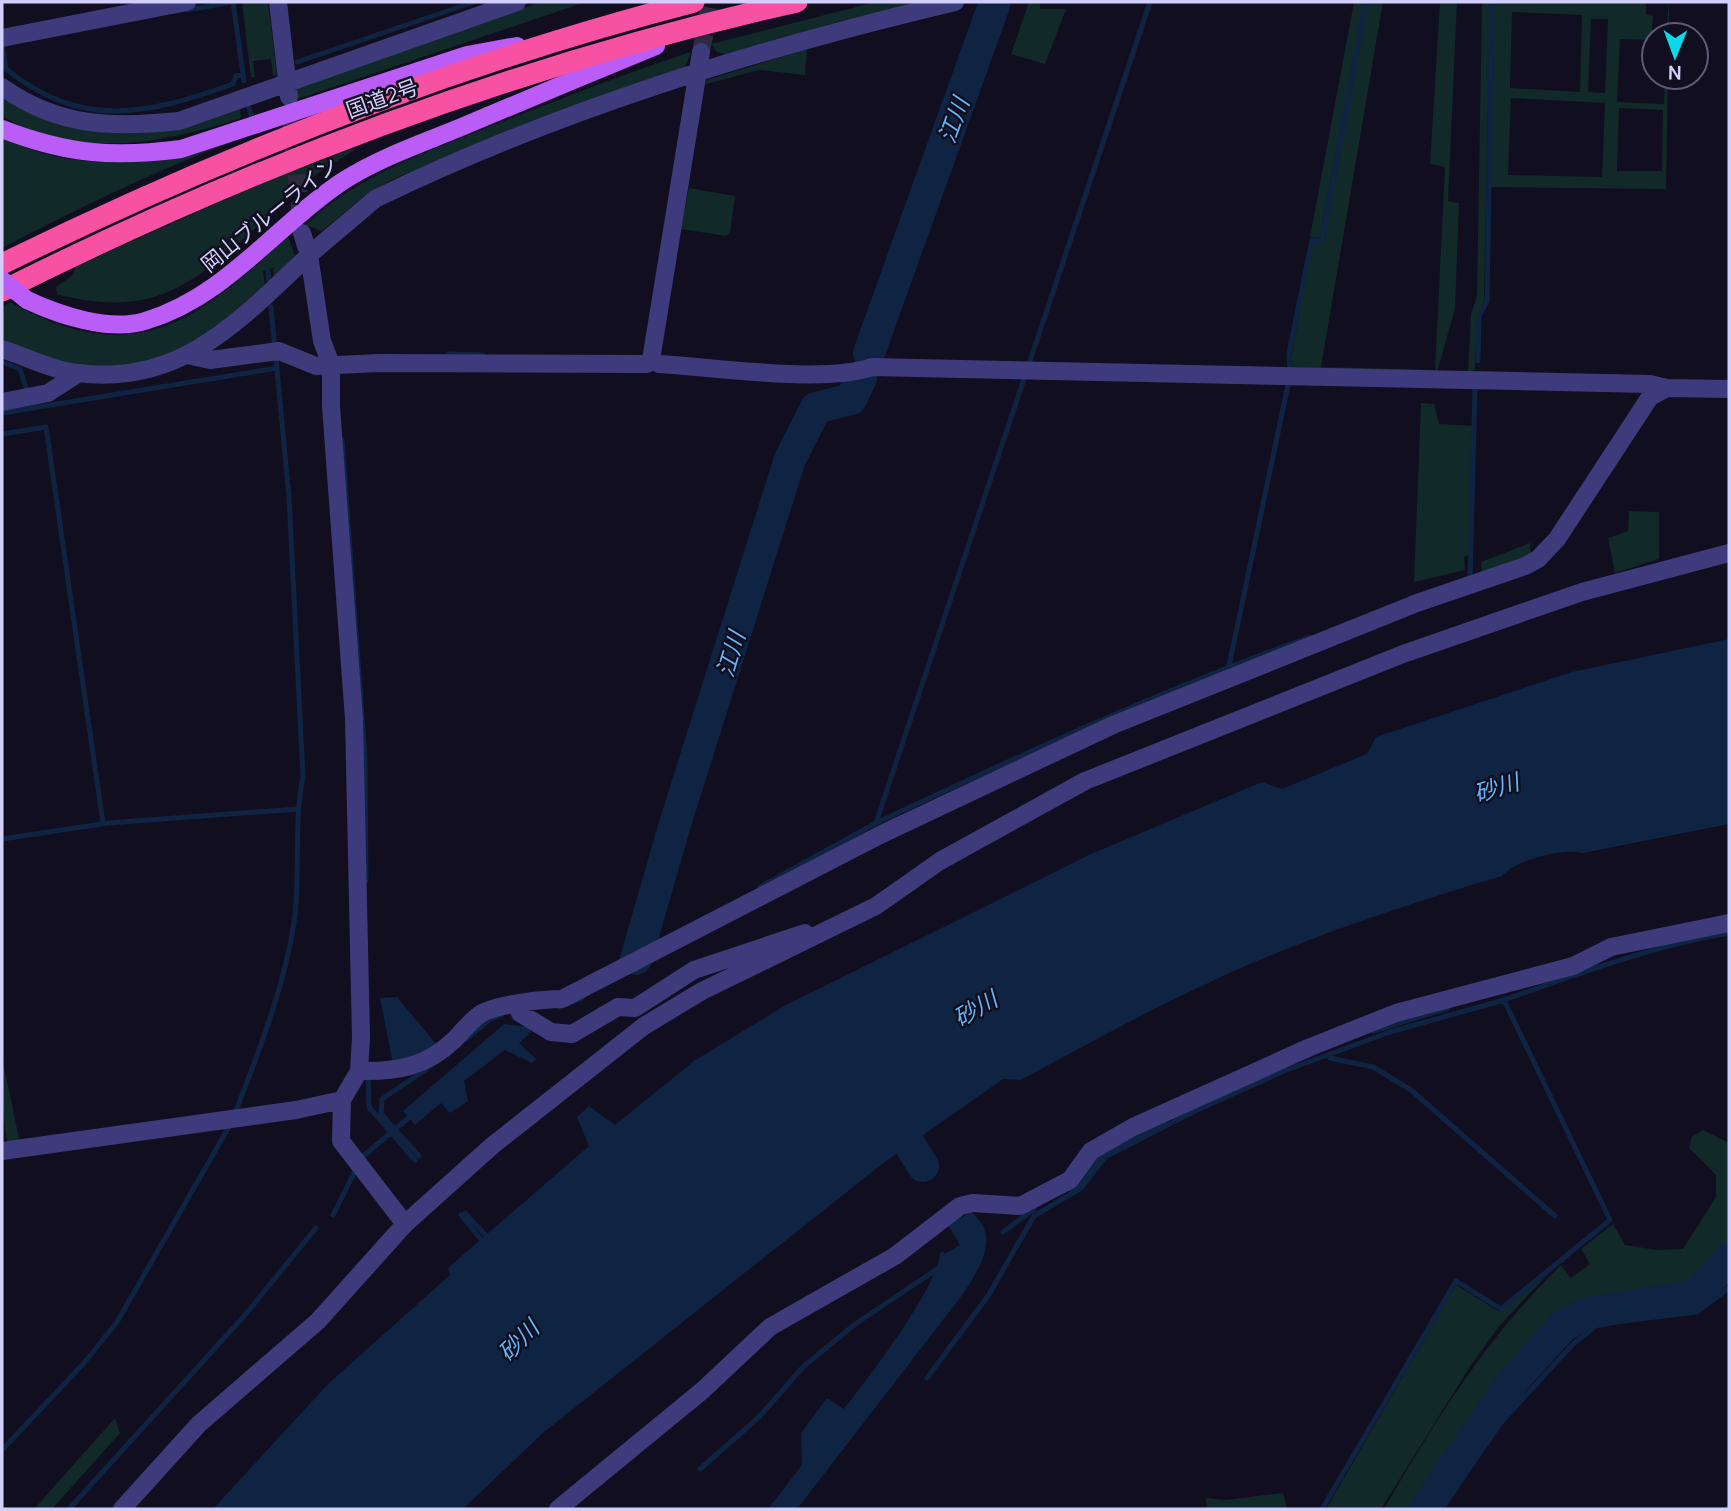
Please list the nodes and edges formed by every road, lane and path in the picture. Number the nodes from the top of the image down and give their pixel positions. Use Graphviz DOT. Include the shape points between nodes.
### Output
graph roads {
  1 [pos="187,2"];
  2 [pos="278,2"];
  3 [pos="517,2"];
  4 [pos="694,2"];
  5 [pos="797,2"];
  6 [pos="955,2"];
  7 [pos="720,19"];
  8 [pos="577,35"];
  9 [pos="2,37"];
  10 [pos="701,52"];
  11 [pos="697,72"];
  12 [pos="2,87"];
  13 [pos="289,89"];
  14 [pos="2,129"];
  15 [pos="302,233"];
  16 [pos="309,255"];
  17 [pos="2,264"];
  18 [pos="2,280"];
  19 [pos="2,290"];
  20 [pos="2,349"];
  21 [pos="187,355"];
  22 [pos="651,360"];
  23 [pos="331,364"];
  24 [pos="79,373"];
  25 [pos="1667,388"];
  26 [pos="1729,389"];
  27 [pos="2,402"];
  28 [pos="1729,553"];
  29 [pos="1729,923"];
  30 [pos="816,936"];
  31 [pos="517,1005"];
  32 [pos="365,1071"];
  33 [pos="342,1100"];
  34 [pos="2,1150"];
  35 [pos="405,1224"];
  36 [pos="122,1509"];
  37 [pos="558,1509"];
  1 -- 9 [label="street"];
  2 -- 13 [label="street"];
  3 -- 13 [label="street"];
  4 -- 8 [label="highway, 国道2号"];
  5 -- 7 [label="highway, 国道2号"];
  6 -- 11 [label="street"];
  7 -- 18 [label="main road, 岡山ブルーライン, bridge" via="373,164 343,181 188,306 142,322 87,322 53,313"];
  7 -- 19 [label="highway, 国道2号" via="459,97 338,140 116,233"];
  8 -- 14 [label="main road" via="467,55 181,149 132,156 84,153 43,145"];
  8 -- 17 [label="highway, 国道2号" via="327,119 113,210"];
  10 -- 11 [label="street"];
  11 -- 16 [label="street" via="401,186 374,199"];
  11 -- 22 [label="street"];
  12 -- 13 [label="street" via="50,113 86,124 131,126 179,121"];
  15 -- 16 [label="street"];
  16 -- 21 [label="street" via="239,321"];
  16 -- 23 [label="street" via="322,341"];
  20 -- 24 [label="street"];
  21 -- 23 [label="street" via="210,360 275,351 310,365"];
  21 -- 24 [label="street" via="118,374"];
  22 -- 23 [label="street" via="640,366"];
  22 -- 25 [label="street" via="840,374 872,367 1650,384"];
  23 -- 32 [label="street" via="354,732"];
  24 -- 27 [label="street" via="48,393"];
  25 -- 26 [label="street"];
  25 -- 31 [label="street" via="1650,397 1557,539 1538,559 1113,725 882,834 562,999 535,999"];
  28 -- 30 [label="street" via="1583,593 1403,654 1085,781 940,860 876,906"];
  29 -- 37 [label="street" via="1611,947 1573,966 1396,1013 1133,1126 1091,1151 1070,1180 1020,1206 960,1206 895,1256 770,1327 703,1390"];
  30 -- 31 [label="street" via="801,932 694,970 635,1008 618,1007 572,1034 551,1032 520,1013"];
  30 -- 35 [label="street" via="702,991 644,1026 492,1145"];
  31 -- 32 [label="street" via="482,1013 442,1052 421,1065"];
  32 -- 33 [label="street"];
  33 -- 34 [label="street"];
  33 -- 35 [label="street" via="341,1141"];
  35 -- 36 [label="street" via="318,1321 199,1424"];
}
